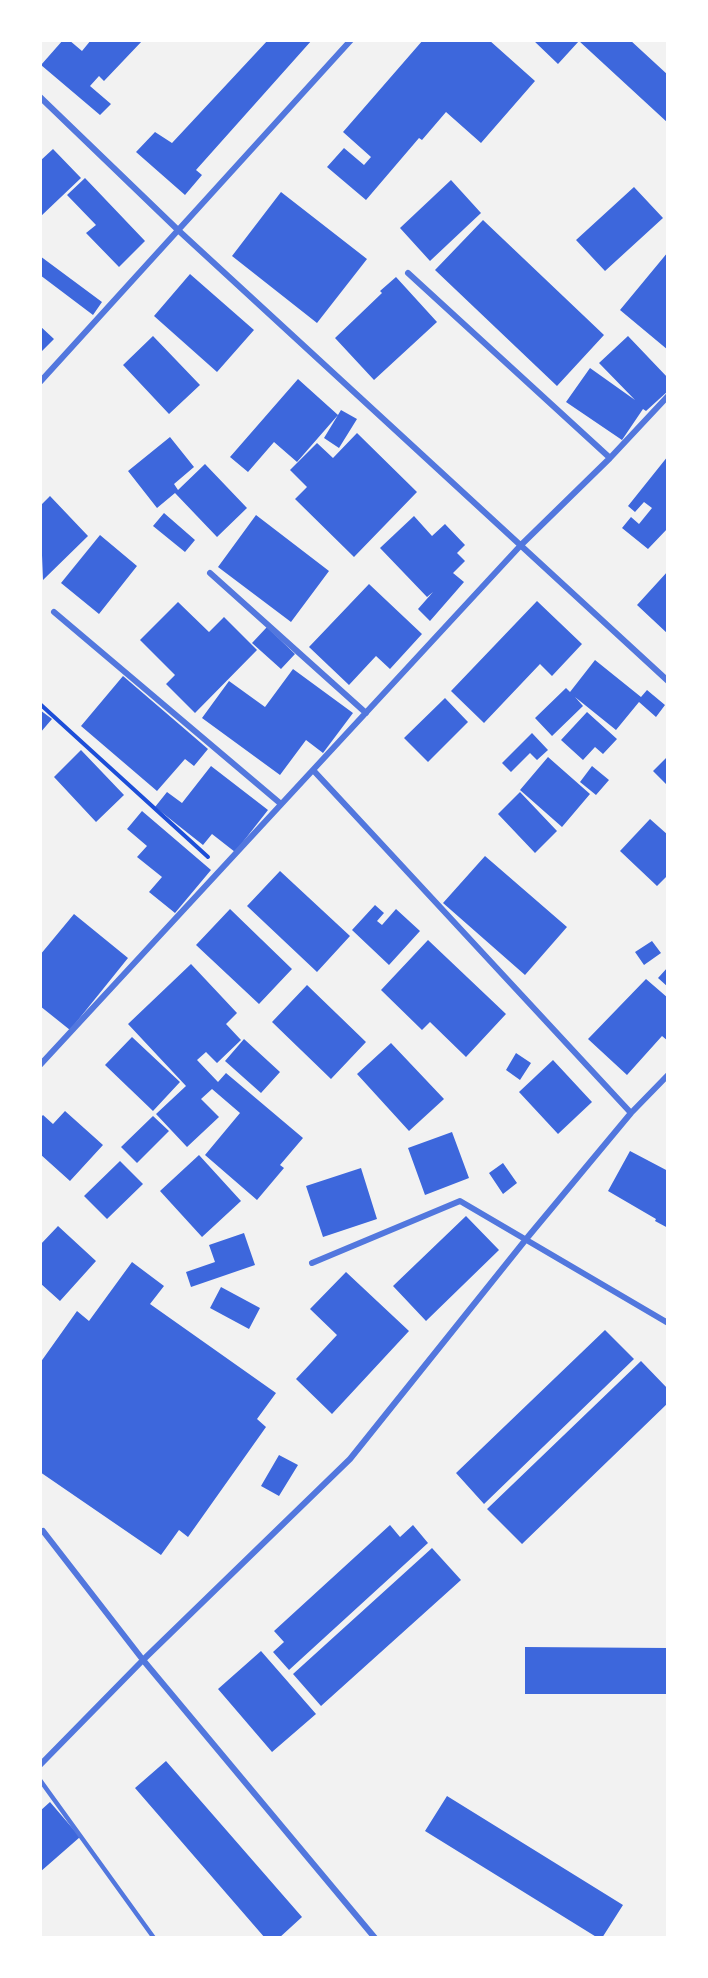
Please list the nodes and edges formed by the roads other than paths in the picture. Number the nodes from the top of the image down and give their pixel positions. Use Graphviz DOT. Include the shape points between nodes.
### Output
graph roads {
  1 [pos="351,40"];
  2 [pos="40,97"];
  3 [pos="178,230"];
  4 [pos="408,273"];
  5 [pos="40,382"];
  6 [pos="668,396"];
  7 [pos="610,459"];
  8 [pos="521,545"];
  9 [pos="210,573"];
  10 [pos="54,612"];
  11 [pos="668,681"];
  12 [pos="366,712"];
  13 [pos="313,770"];
  14 [pos="281,804"];
  15 [pos="40,1065"];
  16 [pos="668,1075"];
  17 [pos="631,1113"];
  18 [pos="527,1238"];
  19 [pos="312,1263"];
  20 [pos="668,1323"];
  21 [pos="43,1531"];
  22 [pos="143,1660"];
  23 [pos="40,1765"];
  24 [pos="40,1780"];
  25 [pos="154,1938"];
  26 [pos="375,1938"];
  1 -- 3 [label="street"];
  2 -- 3 [label="street"];
  3 -- 5 [label="street"];
  3 -- 8 [label="street"];
  4 -- 7 [label="street"];
  6 -- 7 [label="street"];
  7 -- 8 [label="street"];
  8 -- 11 [label="street"];
  8 -- 12 [label="street"];
  9 -- 12 [label="street"];
  10 -- 14 [label="street"];
  12 -- 13 [label="street"];
  13 -- 14 [label="street"];
  13 -- 17 [label="street"];
  14 -- 15 [label="street"];
  16 -- 17 [label="street"];
  17 -- 18 [label="street"];
  18 -- 19 [label="street" via="460,1201"];
  18 -- 20 [label="street"];
  18 -- 22 [label="street" via="350,1460"];
  21 -- 22 [label="street"];
  22 -- 23 [label="street"];
  22 -- 26 [label="street"];
  24 -- 25 [label="lane"];
}
